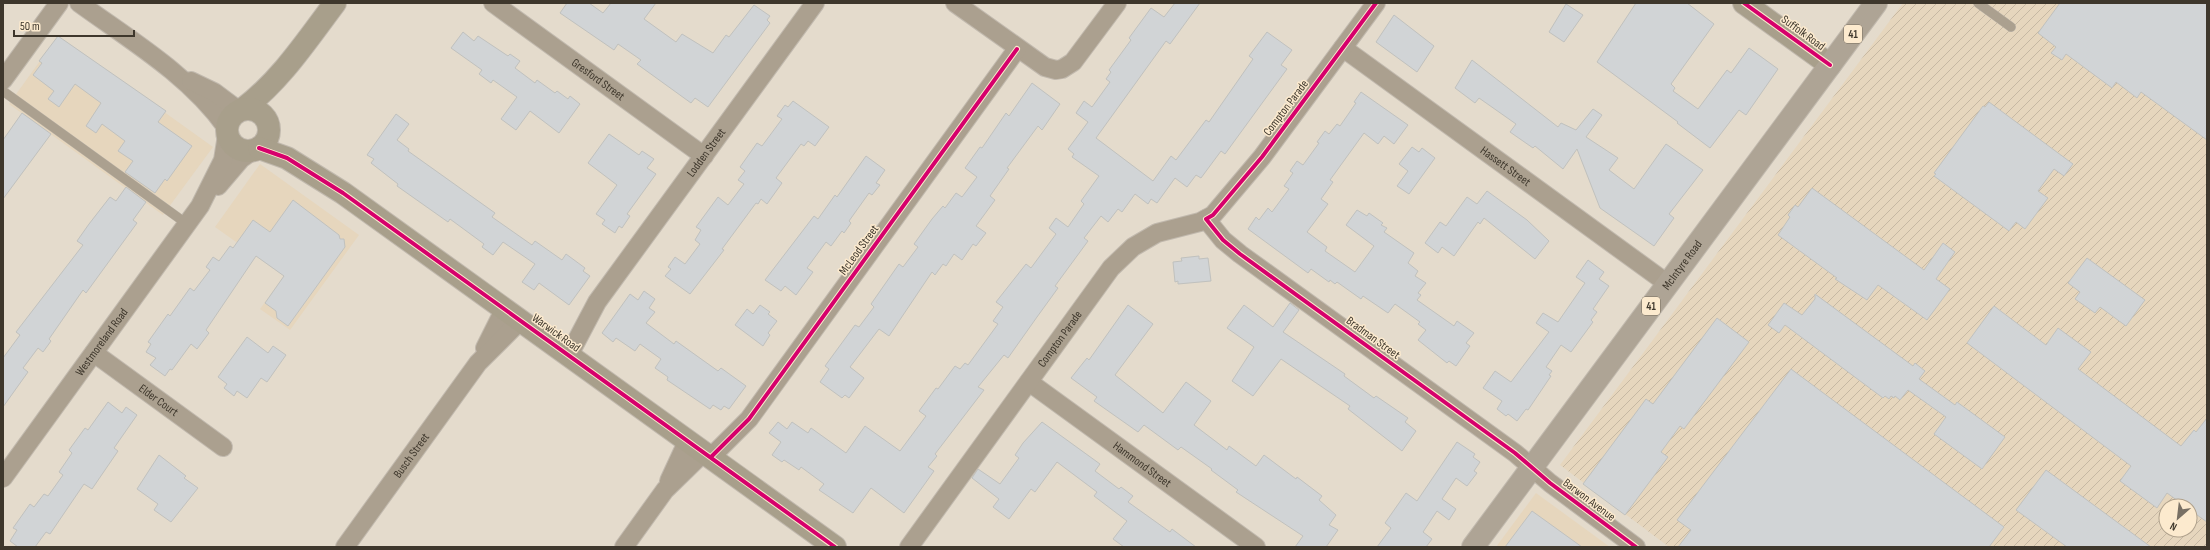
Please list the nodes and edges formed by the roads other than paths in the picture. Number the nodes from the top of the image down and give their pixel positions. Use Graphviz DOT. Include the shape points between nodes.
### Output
graph roads {
  1 [pos="59,3"];
  2 [pos="79,3"];
  3 [pos="335,3"];
  4 [pos="494,3"];
  5 [pos="814,3"];
  6 [pos="955,3"];
  7 [pos="1117,3"];
  8 [pos="1376,3"];
  9 [pos="1744,3"];
  10 [pos="1876,3"];
  11 [pos="1978,3"];
  12 [pos="2011,27"];
  13 [pos="1344,48"];
  14 [pos="1017,49"];
  15 [pos="299,52"];
  16 [pos="1830,65"];
  17 [pos="3,80"];
  18 [pos="3,92"];
  19 [pos="234,120"];
  20 [pos="262,138"];
  21 [pos="704,156"];
  22 [pos="200,206"];
  23 [pos="1206,219"];
  24 [pos="187,224"];
  25 [pos="1668,284"];
  26 [pos="513,314"];
  27 [pos="562,350"];
  28 [pos="94,353"];
  29 [pos="1029,382"];
  30 [pos="223,447"];
  31 [pos="707,454"];
  32 [pos="1532,468"];
  33 [pos="3,478"];
  34 [pos="345,547"];
  35 [pos="624,547"];
  36 [pos="835,547"];
  37 [pos="909,547"];
  38 [pos="1256,547"];
  39 [pos="1473,547"];
  40 [pos="1636,547"];
  1 -- 17 [label="street"];
  2 -- 19 [label="street" via="176,74 209,105"];
  3 -- 15 [label="street"];
  4 -- 21 [label="street, Gresford Street"];
  5 -- 21 [label="street, Lodden Street"];
  6 -- 14 [label="street"];
  7 -- 14 [label="street" via="1073,62 1062,69 1045,67"];
  8 -- 13 [label="street, Compton Parade"];
  9 -- 16 [label="street, Suffolk Road"];
  10 -- 16 [label="main road, McIntyre Road / 41"];
  11 -- 12 [label="lane"];
  13 -- 23 [label="street, Compton Parade" via="1251,171 1213,215"];
  13 -- 25 [label="street, Hassett Street"];
  14 -- 31 [label="street, McLeod Street" via="749,419"];
  15 -- 19 [label="street"];
  15 -- 20 [label="street" via="273,107"];
  16 -- 25 [label="main road, McIntyre Road / 41"];
  18 -- 24 [label="lane"];
  19 -- 20 [label="street, Warwick Road" via="250,108 261,113"];
  19 -- 20 [label="street" via="234,146 239,149"];
  19 -- 22 [label="street" via="223,160"];
  20 -- 22 [label="street"];
  20 -- 26 [label="street, Warwick Road" via="303,157 343,193"];
  21 -- 27 [label="street, Lodden Street"];
  22 -- 24 [label="street, Westmoreland Road"];
  23 -- 29 [label="street, Compton Parade" via="1157,233 1133,247 1122,257 1101,281"];
  23 -- 32 [label="street, Bradman Street" via="1223,240 1240,254"];
  24 -- 28 [label="street, Westmoreland Road"];
  25 -- 32 [label="main road, McIntyre Road / 41"];
  26 -- 27 [label="street, Warwick Road"];
  26 -- 34 [label="street, Busch Street"];
  27 -- 31 [label="street, Warwick Road"];
  28 -- 30 [label="street, Elder Court"];
  28 -- 33 [label="street, Westmoreland Road"];
  29 -- 37 [label="street, Compton Parade"];
  29 -- 38 [label="street, Hammond Street"];
  31 -- 35 [label="street" via="665,490"];
  31 -- 36 [label="street, Warwick Road"];
  32 -- 39 [label="main road, McIntyre Road / 41"];
  32 -- 40 [label="street, Barwon Avenue"];
}
